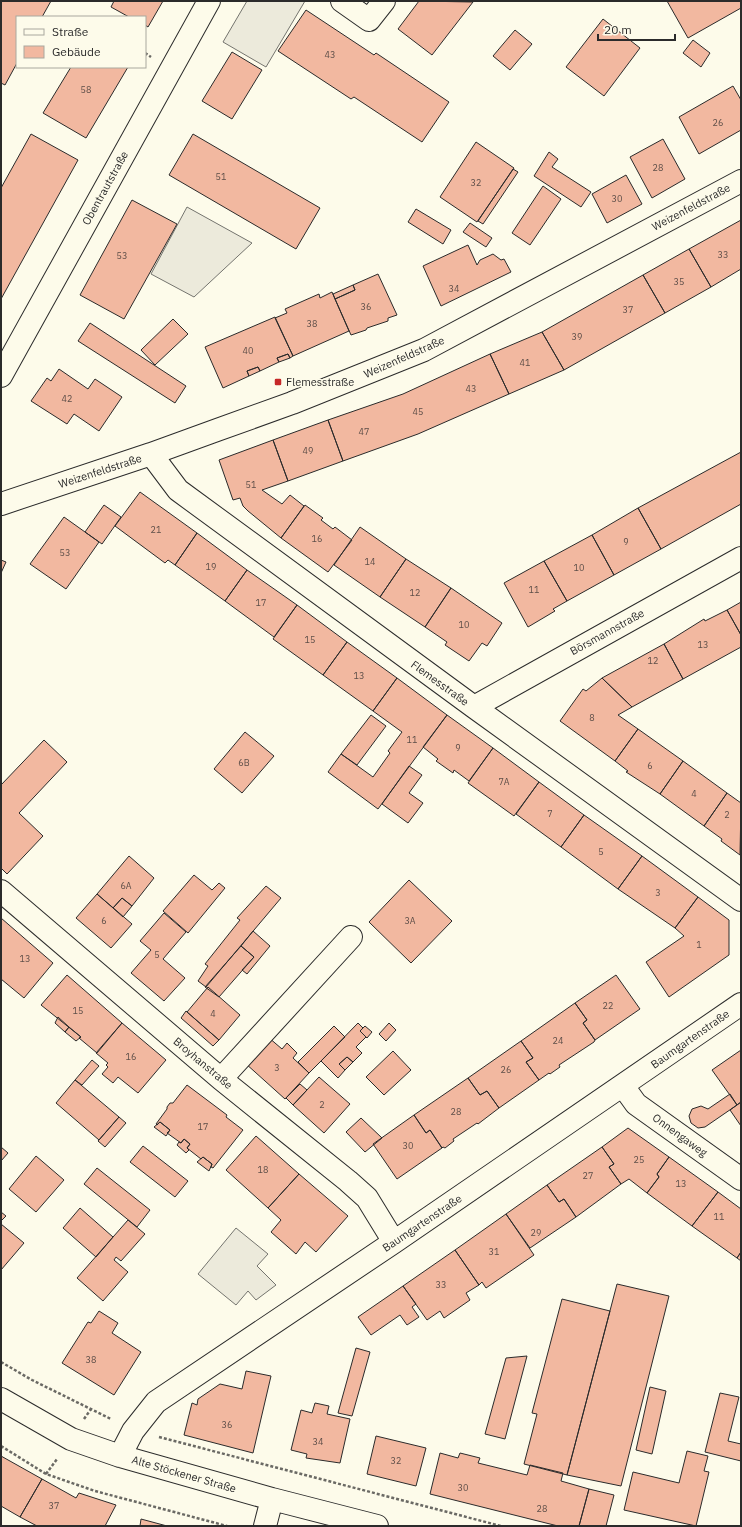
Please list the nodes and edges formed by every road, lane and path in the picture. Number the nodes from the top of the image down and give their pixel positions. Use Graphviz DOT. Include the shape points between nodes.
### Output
graph roads {
  1 [pos="209,1"];
  2 [pos="342,1"];
  3 [pos="384,1"];
  4 [pos="741,181"];
  5 [pos="1,376"];
  6 [pos="151,454"];
  7 [pos="1,504"];
  8 [pos="741,558"];
  9 [pos="474,707"];
  10 [pos="1,892"];
  11 [pos="741,900"];
  12 [pos="351,937"];
  13 [pos="741,1004"];
  14 [pos="221,1079"];
  15 [pos="623,1086"];
  16 [pos="741,1179"];
  17 [pos="394,1242"];
  18 [pos="1,1362"];
  19 [pos="1,1399"];
  20 [pos="133,1431"];
  21 [pos="1,1446"];
  22 [pos="120,1456"];
  23 [pos="272,1499"];
  24 [pos="227,1526"];
  25 [pos="265,1526"];
  26 [pos="377,1526"];
  27 [pos="501,1526"];
  1 -- 5 [label="street, Obentrautstraße"];
  2 -- 3 [label="street" via="369,20"];
  4 -- 6 [label="street, Weizenfeldstraße" via="424,350 292,403"];
  6 -- 7 [label="street, Weizenfeldstraße"];
  6 -- 9 [label="street, Flemesstraße" via="178,490"];
  8 -- 9 [label="street, Börsmannstraße"];
  9 -- 11 [label="street, Flemesstraße"];
  10 -- 14 [label="street, Broyhanstraße"];
  12 -- 14 [label="street"];
  13 -- 15 [label="street, Baumgartenstraße"];
  14 -- 17 [label="street, Broyhanstraße" via="367,1198"];
  15 -- 16 [label="street, Onnengaweg" via="636,1104"];
  15 -- 17 [label="street, Baumgartenstraße"];
  17 -- 20 [label="street, Baumgartenstraße" via="156,1402"];
  18 -- 20 [label="path"];
  19 -- 22 [label="street, Alte Stöckener Straße" via="71,1439"];
  20 -- 22 [label="street, Baumgartenstraße"];
  20 -- 27 [label="path"];
  21 -- 24 [label="path" via="46,1474 95,1491"];
  22 -- 23 [label="street, Alte Stöckener Straße"];
  23 -- 25 [label="street"];
  23 -- 26 [label="street, Alte Stöckener Straße"];
}
